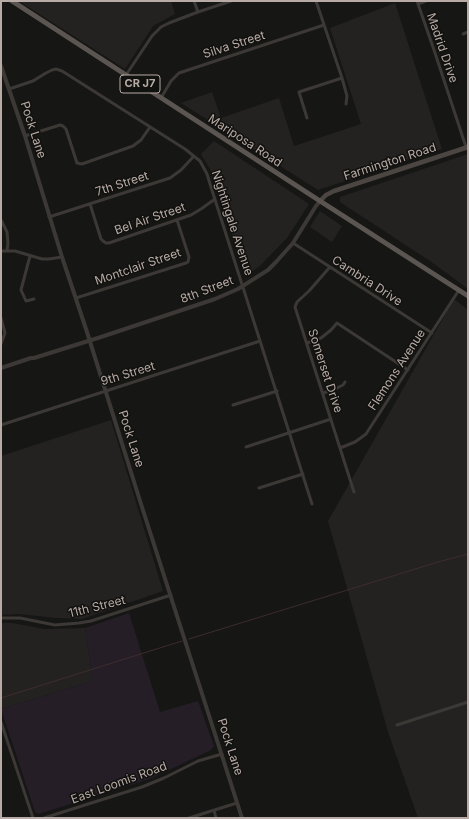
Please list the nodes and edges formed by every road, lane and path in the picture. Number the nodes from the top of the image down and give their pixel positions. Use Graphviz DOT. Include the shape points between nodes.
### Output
graph roads {
  1 [pos="12,1"];
  2 [pos="194,1"];
  3 [pos="231,1"];
  4 [pos="316,1"];
  5 [pos="426,1"];
  6 [pos="417,2"];
  7 [pos="198,12"];
  8 [pos="324,25"];
  9 [pos="468,32"];
  10 [pos="463,34"];
  11 [pos="1,66"];
  12 [pos="126,75"];
  13 [pos="342,78"];
  14 [pos="9,89"];
  15 [pos="161,98"];
  16 [pos="346,104"];
  17 [pos="308,118"];
  18 [pos="150,127"];
  19 [pos="25,136"];
  20 [pos="467,147"];
  21 [pos="194,156"];
  22 [pos="215,199"];
  23 [pos="320,201"];
  24 [pos="90,204"];
  25 [pos="49,217"];
  26 [pos="1,220"];
  27 [pos="177,220"];
  28 [pos="293,243"];
  29 [pos="7,250"];
  30 [pos="1,251"];
  31 [pos="30,256"];
  32 [pos="62,257"];
  33 [pos="330,267"];
  34 [pos="243,286"];
  35 [pos="459,290"];
  36 [pos="468,296"];
  37 [pos="76,298"];
  38 [pos="34,299"];
  39 [pos="1,318"];
  40 [pos="432,333"];
  41 [pos="90,340"];
  42 [pos="260,340"];
  43 [pos="307,343"];
  44 [pos="1,344"];
  45 [pos="1,368"];
  46 [pos="408,370"];
  47 [pos="345,382"];
  48 [pos="105,391"];
  49 [pos="277,391"];
  50 [pos="323,393"];
  51 [pos="233,405"];
  52 [pos="331,420"];
  53 [pos="1,424"];
  54 [pos="290,432"];
  55 [pos="246,447"];
  56 [pos="340,448"];
  57 [pos="303,474"];
  58 [pos="259,488"];
  59 [pos="354,492"];
  60 [pos="312,504"];
  61 [pos="171,595"];
  62 [pos="1,618"];
  63 [pos="468,702"];
  64 [pos="1,722"];
  65 [pos="396,725"];
  66 [pos="5,734"];
  67 [pos="1,736"];
  68 [pos="222,754"];
  69 [pos="237,803"];
  70 [pos="214,810"];
  71 [pos="33,818"];
  72 [pos="44,818"];
  73 [pos="189,818"];
  74 [pos="216,818"];
  75 [pos="242,818"];
  1 -- 12 [label="main road, Mariposa Road / CR J7"];
  2 -- 7 [label="street"];
  3 -- 7 [label="street"];
  4 -- 8 [label="street"];
  5 -- 6 [label="street"];
  6 -- 20 [label="street, Madrid Drive"];
  7 -- 12 [label="street" via="158,30"];
  8 -- 13 [label="street"];
  8 -- 15 [label="street, Silva Street" via="179,73"];
  9 -- 10 [label="street"];
  11 -- 14 [label="street, Pock Lane"];
  12 -- 15 [label="main road, Mariposa Road / CR J7"];
  13 -- 16 [label="street" via="347,96"];
  13 -- 17 [label="street" via="299,92"];
  14 -- 18 [label="street, Nightingale Avenue" via="33,81 52,70 60,70"];
  14 -- 19 [label="street, Pock Lane"];
  15 -- 23 [label="main road, Mariposa Road / CR J7"];
  18 -- 19 [label="street" via="133,146 82,164 77,163 63,126"];
  18 -- 21 [label="street, Nightingale Avenue"];
  19 -- 25 [label="street, Pock Lane"];
  20 -- 23 [label="main road, Farmington Road" via="334,191"];
  21 -- 22 [label="street, Nightingale Avenue" via="207,174"];
  21 -- 24 [label="street, 7th Street" via="170,178"];
  22 -- 27 [label="street, Bel Air Street" via="191,215"];
  22 -- 34 [label="street, Nightingale Avenue"];
  23 -- 28 [label="street, 8th Street"];
  23 -- 35 [label="main road, Mariposa Road / CR J7"];
  24 -- 25 [label="street, 7th Street"];
  24 -- 27 [label="street, Bel Air Street" via="101,239 106,243"];
  25 -- 32 [label="street, Pock Lane"];
  26 -- 29 [label="street" via="7,232"];
  27 -- 37 [label="street, Montclair Street" via="190,258 188,262"];
  28 -- 33 [label="street, Cambria Drive"];
  28 -- 34 [label="street, 8th Street" via="268,270"];
  29 -- 30 [label="street"];
  29 -- 31 [label="street"];
  31 -- 32 [label="street" via="42,259"];
  31 -- 38 [label="street" via="21,290 26,301"];
  32 -- 37 [label="street, Pock Lane"];
  33 -- 40 [label="street, Cambria Drive"];
  33 -- 43 [label="street, Somerset Drive" via="295,306"];
  34 -- 41 [label="street, 8th Street" via="215,299"];
  34 -- 42 [label="street, Nightingale Avenue"];
  35 -- 36 [label="main road, Mariposa Road / CR J7"];
  35 -- 40 [label="street, Flemons Avenue"];
  37 -- 41 [label="street, Pock Lane"];
  39 -- 44 [label="street" via="5,333"];
  40 -- 46 [label="street, Flemons Avenue"];
  41 -- 45 [label="street, 8th Street"];
  41 -- 48 [label="street, Pock Lane"];
  42 -- 48 [label="street, 9th Street"];
  42 -- 49 [label="street, Nightingale Avenue"];
  43 -- 46 [label="street" via="321,338 336,323"];
  43 -- 50 [label="street, Somerset Drive"];
  46 -- 56 [label="street, Flemons Avenue" via="366,434"];
  47 -- 50 [label="street"];
  48 -- 53 [label="street, 9th Street"];
  48 -- 61 [label="street, Pock Lane"];
  49 -- 51 [label="street"];
  49 -- 54 [label="street, Nightingale Avenue"];
  50 -- 52 [label="street, Somerset Drive"];
  52 -- 54 [label="street"];
  52 -- 56 [label="street, Somerset Drive"];
  54 -- 55 [label="street"];
  54 -- 57 [label="street, Nightingale Avenue"];
  56 -- 59 [label="street, Somerset Drive"];
  57 -- 58 [label="street"];
  57 -- 60 [label="street, Nightingale Avenue"];
  61 -- 62 [label="street, 11th Street" via="79,623 55,625 20,618"];
  61 -- 68 [label="street, Pock Lane"];
  63 -- 65 [label="street"];
  64 -- 66 [label="street"];
  66 -- 67 [label="street"];
  66 -- 71 [label="street"];
  68 -- 69 [label="street, Pock Lane"];
  68 -- 72 [label="street, East Loomis Road" via="142,787"];
  69 -- 70 [label="street"];
  69 -- 75 [label="street, Pock Lane"];
  70 -- 73 [label="street"];
  70 -- 74 [label="street"];
}
